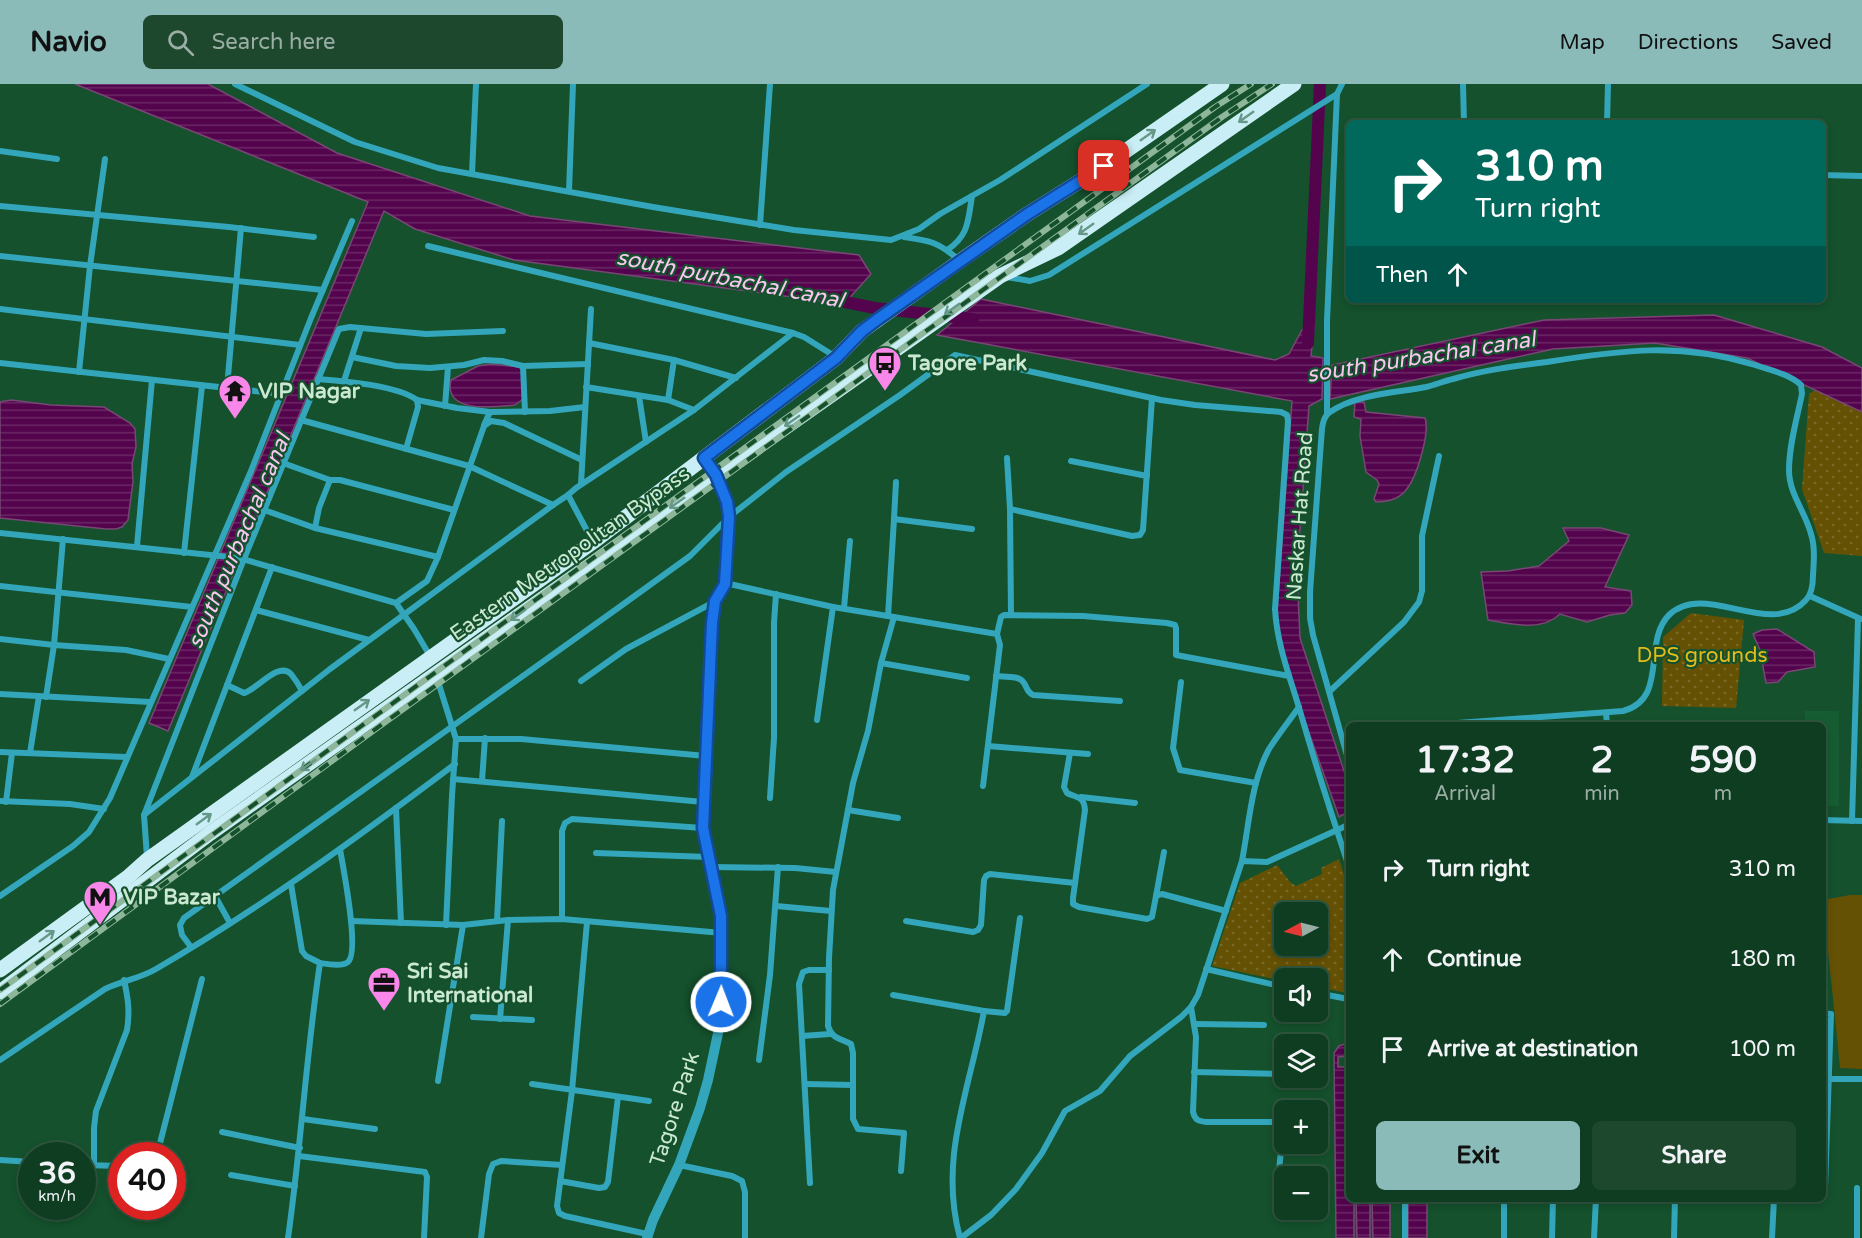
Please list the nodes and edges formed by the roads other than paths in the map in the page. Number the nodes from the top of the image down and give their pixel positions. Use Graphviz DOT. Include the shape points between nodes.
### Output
graph roads {
  1 [pos="235,84"];
  2 [pos="476,84"];
  3 [pos="573,84"];
  4 [pos="770,84"];
  5 [pos="1147,84"];
  6 [pos="1222,84"];
  7 [pos="1294,84"];
  8 [pos="1342,84"];
  9 [pos="1463,84"];
  10 [pos="1608,84"];
  11 [pos="1338,94"];
  12 [pos="1464,120"];
  13 [pos="1607,120"];
  14 [pos="0,151"];
  15 [pos="57,159"];
  16 [pos="105,159"];
  17 [pos="472,174"];
  18 [pos="1826,175"];
  19 [pos="1862,176"];
  20 [pos="568,191"];
  21 [pos="972,196"];
  22 [pos="0,206"];
  23 [pos="96,215"];
  24 [pos="352,221"];
  25 [pos="760,225"];
  26 [pos="241,228"];
  27 [pos="314,237"];
  28 [pos="902,237"];
  29 [pos="428,246"];
  30 [pos="947,250"];
  31 [pos="0,256"];
  32 [pos="960,261"];
  33 [pos="90,266"];
  34 [pos="1000,276"];
  35 [pos="237,281"];
  36 [pos="323,290"];
  37 [pos="0,309"];
  38 [pos="591,309"];
  39 [pos="84,319"];
  40 [pos="361,328"];
  41 [pos="503,331"];
  42 [pos="793,333"];
  43 [pos="233,337"];
  44 [pos="589,343"];
  45 [pos="300,345"];
  46 [pos="352,357"];
  47 [pos="836,358"];
  48 [pos="674,360"];
  49 [pos="0,363"];
  50 [pos="588,364"];
  51 [pos="523,366"];
  52 [pos="448,367"];
  53 [pos="79,372"];
  54 [pos="736,378"];
  55 [pos="318,379"];
  56 [pos="152,380"];
  57 [pos="344,381"];
  58 [pos="202,386"];
  59 [pos="586,387"];
  60 [pos="227,388"];
  61 [pos="282,394"];
  62 [pos="639,396"];
  63 [pos="1152,398"];
  64 [pos="417,400"];
  65 [pos="668,400"];
  66 [pos="445,406"];
  67 [pos="585,407"];
  68 [pos="694,410"];
  69 [pos="490,412"];
  70 [pos="525,412"];
  71 [pos="1328,413"];
  72 [pos="301,420"];
  73 [pos="484,426"];
  74 [pos="646,442"];
  75 [pos="406,449"];
  76 [pos="1439,456"];
  77 [pos="704,458"];
  78 [pos="1007,458"];
  79 [pos="582,460"];
  80 [pos="1071,461"];
  81 [pos="283,463"];
  82 [pos="469,466"];
  83 [pos="720,472"];
  84 [pos="1147,476"];
  85 [pos="330,480"];
  86 [pos="896,482"];
  87 [pos="581,484"];
  88 [pos="568,495"];
  89 [pos="553,505"];
  90 [pos="1010,509"];
  91 [pos="264,510"];
  92 [pos="453,510"];
  93 [pos="729,517"];
  94 [pos="894,519"];
  95 [pos="315,528"];
  96 [pos="972,529"];
  97 [pos="0,533"];
  98 [pos="63,539"];
  99 [pos="850,541"];
  100 [pos="593,542"];
  101 [pos="137,546"];
  102 [pos="184,553"];
  103 [pos="219,554"];
  104 [pos="438,557"];
  105 [pos="241,558"];
  106 [pos="272,567"];
  107 [pos="725,584"];
  108 [pos="0,586"];
  109 [pos="58,592"];
  110 [pos="776,594"];
  111 [pos="1810,596"];
  112 [pos="715,601"];
  113 [pos="396,603"];
  114 [pos="192,607"];
  115 [pos="834,607"];
  116 [pos="843,609"];
  117 [pos="256,610"];
  118 [pos="405,614"];
  119 [pos="1011,615"];
  120 [pos="891,617"];
  121 [pos="1860,619"];
  122 [pos="997,634"];
  123 [pos="0,639"];
  124 [pos="369,640"];
  125 [pos="54,645"];
  126 [pos="430,657"];
  127 [pos="169,659"];
  128 [pos="881,663"];
  129 [pos="436,675"];
  130 [pos="996,676"];
  131 [pos="1289,676"];
  132 [pos="968,678"];
  133 [pos="581,681"];
  134 [pos="1181,682"];
  135 [pos="227,684"];
  136 [pos="302,691"];
  137 [pos="1330,692"];
  138 [pos="0,694"];
  139 [pos="43,696"];
  140 [pos="1120,701"];
  141 [pos="150,702"];
  142 [pos="1299,707"];
  143 [pos="1606,713"];
  144 [pos="817,720"];
  145 [pos="1473,722"];
  146 [pos="1607,722"];
  147 [pos="453,727"];
  148 [pos="485,738"];
  149 [pos="456,739"];
  150 [pos="988,746"];
  151 [pos="0,752"];
  152 [pos="1346,752"];
  153 [pos="12,753"];
  154 [pos="30,753"];
  155 [pos="1070,753"];
  156 [pos="1088,754"];
  157 [pos="706,756"];
  158 [pos="126,757"];
  159 [pos="455,764"];
  160 [pos="1854,773"];
  161 [pos="1862,773"];
  162 [pos="192,778"];
  163 [pos="453,778"];
  164 [pos="482,782"];
  165 [pos="1256,783"];
  166 [pos="983,786"];
  167 [pos="1080,797"];
  168 [pos="770,798"];
  169 [pos="3,802"];
  170 [pos="704,802"];
  171 [pos="1135,803"];
  172 [pos="396,808"];
  173 [pos="104,809"];
  174 [pos="848,810"];
  175 [pos="144,815"];
  176 [pos="898,818"];
  177 [pos="1826,820"];
  178 [pos="501,821"];
  179 [pos="1852,821"];
  180 [pos="1862,821"];
  181 [pos="703,828"];
  182 [pos="1343,828"];
  183 [pos="340,849"];
  184 [pos="1346,850"];
  185 [pos="1164,852"];
  186 [pos="596,853"];
  187 [pos="147,860"];
  188 [pos="1242,861"];
  189 [pos="709,862"];
  190 [pos="778,867"];
  191 [pos="836,872"];
  192 [pos="1075,883"];
  193 [pos="291,884"];
  194 [pos="0,896"];
  195 [pos="215,896"];
  196 [pos="1156,897"];
  197 [pos="776,906"];
  198 [pos="1226,910"];
  199 [pos="831,911"];
  200 [pos="1020,918"];
  201 [pos="562,919"];
  202 [pos="508,920"];
  203 [pos="351,921"];
  204 [pos="497,921"];
  205 [pos="906,921"];
  206 [pos="586,922"];
  207 [pos="230,923"];
  208 [pos="401,923"];
  209 [pos="446,924"];
  210 [pos="463,925"];
  211 [pos="722,933"];
  212 [pos="190,947"];
  213 [pos="320,963"];
  214 [pos="1206,969"];
  215 [pos="0,970"];
  216 [pos="829,970"];
  217 [pos="202,979"];
  218 [pos="124,980"];
  219 [pos="1274,985"];
  220 [pos="0,992"];
  221 [pos="893,995"];
  222 [pos="1328,995"];
  223 [pos="1346,999"];
  224 [pos="1191,1007"];
  225 [pos="984,1011"];
  226 [pos="1826,1013"];
  227 [pos="473,1017"];
  228 [pos="500,1019"];
  229 [pos="532,1020"];
  230 [pos="1195,1023"];
  231 [pos="1264,1025"];
  232 [pos="830,1034"];
  233 [pos="802,1036"];
  234 [pos="1826,1042"];
  235 [pos="1830,1042"];
  236 [pos="0,1060"];
  237 [pos="759,1060"];
  238 [pos="1194,1072"];
  239 [pos="1274,1074"];
  240 [pos="1829,1079"];
  241 [pos="1862,1079"];
  242 [pos="438,1082"];
  243 [pos="532,1084"];
  244 [pos="805,1084"];
  245 [pos="853,1085"];
  246 [pos="572,1091"];
  247 [pos="618,1097"];
  248 [pos="649,1101"];
  249 [pos="303,1119"];
  250 [pos="375,1129"];
  251 [pos="222,1132"];
  252 [pos="94,1142"];
  253 [pos="160,1142"];
  254 [pos="300,1148"];
  255 [pos="299,1156"];
  256 [pos="0,1160"];
  257 [pos="18,1161"];
  258 [pos="562,1165"];
  259 [pos="679,1165"];
  260 [pos="1279,1166"];
  261 [pos="901,1171"];
  262 [pos="231,1174"];
  263 [pos="560,1181"];
  264 [pos="810,1183"];
  265 [pos="295,1186"];
  266 [pos="1826,1188"];
  267 [pos="1857,1188"];
  268 [pos="1405,1202"];
  269 [pos="1504,1202"];
  270 [pos="1553,1202"];
  271 [pos="1596,1202"];
  272 [pos="1675,1202"];
  273 [pos="1774,1202"];
  274 [pos="647,1236"];
  275 [pos="288,1238"];
  276 [pos="424,1238"];
  277 [pos="481,1238"];
  278 [pos="745,1238"];
  279 [pos="961,1238"];
  280 [pos="1405,1238"];
  281 [pos="1504,1238"];
  282 [pos="1552,1238"];
  283 [pos="1594,1238"];
  284 [pos="1674,1238"];
  285 [pos="1772,1238"];
  286 [pos="1857,1238"];
  1 -- 17 [label="street" via="355,142 405,159"];
  2 -- 17 [label="street"];
  3 -- 20 [label="street"];
  4 -- 25 [label="street"];
  5 -- 21 [label="street"];
  32 -- 6 [label="main road, one-way"];
  7 -- 34 [label="main road, Eastern Metropolitan Bypass, one-way" via="1058,248"];
  8 -- 11 [label="street"];
  9 -- 12 [label="street"];
  10 -- 13 [label="street"];
  11 -- 34 [label="street" via="1049,274 1030,281"];
  11 -- 71 [label="street"];
  14 -- 15 [label="street"];
  16 -- 23 [label="street"];
  17 -- 20 [label="street"];
  18 -- 19 [label="street"];
  20 -- 25 [label="street"];
  21 -- 28 [label="street"];
  21 -- 30 [label="street" via="964,234"];
  22 -- 23 [label="street"];
  23 -- 26 [label="street"];
  23 -- 33 [label="street"];
  24 -- 36 [label="street"];
  25 -- 28 [label="street" via="876,240"];
  26 -- 27 [label="street"];
  26 -- 35 [label="street"];
  28 -- 30 [label="street" via="931,241"];
  29 -- 42 [label="street"];
  30 -- 32 [label="street"];
  31 -- 33 [label="street"];
  32 -- 47 [label="main road" via="862,331"];
  33 -- 35 [label="street"];
  33 -- 39 [label="street"];
  34 -- 83 [label="main road, Eastern Metropolitan Bypass, one-way"];
  35 -- 36 [label="street"];
  35 -- 43 [label="street"];
  36 -- 45 [label="street"];
  37 -- 39 [label="street"];
  38 -- 44 [label="street"];
  39 -- 43 [label="street"];
  39 -- 53 [label="street"];
  40 -- 41 [label="street" via="426,334"];
  40 -- 46 [label="street"];
  40 -- 55 [label="street" via="339,329"];
  42 -- 47 [label="street"];
  42 -- 54 [label="street"];
  43 -- 45 [label="street"];
  43 -- 60 [label="street"];
  44 -- 48 [label="street"];
  44 -- 50 [label="street"];
  45 -- 61 [label="street"];
  46 -- 52 [label="street" via="396,366"];
  46 -- 57 [label="street"];
  47 -- 77 [label="main road"];
  48 -- 54 [label="street"];
  48 -- 65 [label="street"];
  49 -- 53 [label="street"];
  50 -- 51 [label="street"];
  50 -- 59 [label="street"];
  51 -- 52 [label="street" via="484,360"];
  51 -- 70 [label="street"];
  52 -- 66 [label="street"];
  53 -- 56 [label="street"];
  54 -- 68 [label="street"];
  55 -- 57 [label="street"];
  55 -- 72 [label="street"];
  56 -- 58 [label="street"];
  56 -- 101 [label="street"];
  57 -- 64 [label="street" via="392,390"];
  58 -- 60 [label="street"];
  58 -- 102 [label="street"];
  59 -- 62 [label="street"];
  59 -- 67 [label="street"];
  60 -- 61 [label="street"];
  61 -- 103 [label="street"];
  62 -- 65 [label="street"];
  62 -- 74 [label="street"];
  63 -- 84 [label="street"];
  63 -- 93 [label="street" via="955,355 786,472"];
  63 -- 131 [label="street" via="1281,412 1287,416 1275,609 1279,643"];
  64 -- 66 [label="street"];
  64 -- 75 [label="street"];
  65 -- 68 [label="street"];
  66 -- 69 [label="street"];
  67 -- 70 [label="street"];
  67 -- 79 [label="street"];
  68 -- 74 [label="street"];
  69 -- 70 [label="street"];
  69 -- 73 [label="street"];
  71 -- 111 [label="street, Naskar Hat Road" via="1354,401 1479,373 1622,350 1661,349 1714,355 1769,370 1801,385 1789,471 1791,490 1812,535"];
  71 -- 137 [label="street, Naskar Hat Road" via="1323,422 1320,452 1310,618"];
  72 -- 75 [label="street"];
  72 -- 81 [label="street"];
  73 -- 79 [label="street" via="504,423"];
  73 -- 82 [label="street"];
  74 -- 87 [label="street"];
  75 -- 82 [label="street"];
  76 -- 137 [label="street" via="1422,536 1419,602 1404,622"];
  77 -- 83 [label="street, Tagore Park"];
  77 -- 100 [label="main road"];
  78 -- 90 [label="street"];
  79 -- 87 [label="street"];
  80 -- 84 [label="street"];
  81 -- 85 [label="street"];
  81 -- 91 [label="street"];
  82 -- 89 [label="street"];
  82 -- 92 [label="street"];
  83 -- 93 [label="street, Tagore Park"];
  83 -- 129 [label="main road, Eastern Metropolitan Bypass, one-way"];
  84 -- 90 [label="street" via="1140,535"];
  85 -- 92 [label="street"];
  85 -- 95 [label="street"];
  86 -- 94 [label="street"];
  87 -- 88 [label="street"];
  88 -- 89 [label="street"];
  88 -- 100 [label="street"];
  89 -- 118 [label="street"];
  90 -- 119 [label="street"];
  91 -- 95 [label="street"];
  91 -- 105 [label="street"];
  92 -- 104 [label="street"];
  93 -- 107 [label="street, Tagore Park"];
  93 -- 147 [label="street" via="690,556"];
  94 -- 96 [label="street"];
  94 -- 120 [label="street"];
  95 -- 104 [label="street"];
  97 -- 98 [label="street"];
  98 -- 101 [label="street"];
  98 -- 109 [label="street"];
  99 -- 116 [label="street"];
  100 -- 126 [label="main road"];
  101 -- 102 [label="street"];
  102 -- 103 [label="street"];
  103 -- 105 [label="street"];
  103 -- 114 [label="street"];
  104 -- 113 [label="street" via="427,581"];
  105 -- 106 [label="street"];
  105 -- 175 [label="street"];
  106 -- 113 [label="street"];
  106 -- 117 [label="street"];
  107 -- 110 [label="street"];
  107 -- 112 [label="street, Tagore Park"];
  108 -- 109 [label="street"];
  109 -- 114 [label="street"];
  109 -- 125 [label="street"];
  110 -- 115 [label="street"];
  110 -- 168 [label="street"];
  111 -- 121 [label="street"];
  111 -- 143 [label="street" via="1790,612 1774,615 1709,603 1672,612 1659,632 1642,702 1635,708"];
  112 -- 133 [label="street" via="626,649"];
  112 -- 157 [label="street, Tagore Park"];
  113 -- 118 [label="street"];
  114 -- 127 [label="street"];
  115 -- 116 [label="street"];
  115 -- 144 [label="street"];
  116 -- 120 [label="street"];
  117 -- 124 [label="street"];
  117 -- 135 [label="street"];
  118 -- 124 [label="street"];
  118 -- 126 [label="street"];
  119 -- 122 [label="street" via="1001,617"];
  119 -- 131 [label="street" via="1083,616 1174,625 1176,655"];
  120 -- 122 [label="street"];
  120 -- 128 [label="street"];
  121 -- 160 [label="street"];
  122 -- 130 [label="street" via="1000,645"];
  123 -- 125 [label="street"];
  124 -- 136 [label="street"];
  125 -- 127 [label="street" via="126,650"];
  125 -- 139 [label="street"];
  187 -- 126 [label="main road, one-way"];
  127 -- 141 [label="street"];
  128 -- 132 [label="street"];
  128 -- 174 [label="street"];
  129 -- 147 [label="street"];
  129 -- 220 [label="main road, Eastern Metropolitan Bypass, one-way" via="209,834"];
  130 -- 140 [label="street" via="1017,678 1033,695"];
  130 -- 150 [label="street"];
  131 -- 142 [label="street"];
  134 -- 165 [label="street" via="1173,748 1180,770"];
  135 -- 136 [label="street" via="244,693 284,670"];
  135 -- 162 [label="street"];
  136 -- 162 [label="street"];
  137 -- 152 [label="street, Naskar Hat Road"];
  138 -- 139 [label="street"];
  139 -- 141 [label="street"];
  139 -- 154 [label="street"];
  141 -- 158 [label="street"];
  142 -- 165 [label="street" via="1269,749"];
  142 -- 182 [label="street"];
  143 -- 145 [label="street"];
  143 -- 146 [label="street"];
  147 -- 149 [label="street"];
  147 -- 195 [label="street"];
  148 -- 149 [label="street"];
  148 -- 157 [label="street"];
  148 -- 164 [label="street"];
  149 -- 159 [label="street"];
  150 -- 155 [label="street"];
  150 -- 166 [label="street"];
  151 -- 153 [label="street"];
  153 -- 154 [label="street"];
  153 -- 169 [label="street"];
  154 -- 158 [label="street"];
  155 -- 156 [label="street"];
  155 -- 167 [label="street" via="1064,787 1067,793"];
  157 -- 170 [label="street, Tagore Park"];
  158 -- 173 [label="street"];
  159 -- 163 [label="street"];
  159 -- 172 [label="street"];
  160 -- 161 [label="street"];
  160 -- 179 [label="street"];
  162 -- 175 [label="street"];
  163 -- 164 [label="street"];
  163 -- 209 [label="street"];
  164 -- 170 [label="street"];
  165 -- 188 [label="street"];
  167 -- 171 [label="street"];
  167 -- 192 [label="street" via="1085,810"];
  169 -- 173 [label="street"];
  170 -- 181 [label="street, Tagore Park"];
  172 -- 183 [label="street"];
  172 -- 208 [label="street"];
  173 -- 194 [label="street" via="89,832 73,846"];
  174 -- 176 [label="street"];
  174 -- 191 [label="street"];
  175 -- 187 [label="street"];
  177 -- 179 [label="street"];
  178 -- 204 [label="street"];
  179 -- 180 [label="street"];
  181 -- 189 [label="street, Tagore Park"];
  181 -- 201 [label="street" via="572,819 565,823"];
  182 -- 184 [label="street"];
  182 -- 188 [label="street" via="1267,861"];
  183 -- 193 [label="street"];
  183 -- 203 [label="street"];
  185 -- 196 [label="street"];
  186 -- 189 [label="street"];
  215 -- 187 [label="main road, one-way"];
  188 -- 198 [label="street"];
  189 -- 190 [label="street"];
  189 -- 211 [label="street, Tagore Park"];
  190 -- 191 [label="street"];
  190 -- 197 [label="street"];
  191 -- 199 [label="street"];
  192 -- 196 [label="street" via="1074,904 1079,907 1139,919 1152,917"];
  192 -- 205 [label="street" via="990,874 984,880 978,930"];
  193 -- 207 [label="street"];
  193 -- 213 [label="street" via="302,951"];
  195 -- 207 [label="street"];
  195 -- 212 [label="street" via="180,925"];
  196 -- 198 [label="street" via="1162,894"];
  197 -- 199 [label="street"];
  197 -- 237 [label="street"];
  198 -- 214 [label="street"];
  199 -- 216 [label="street"];
  200 -- 225 [label="street" via="1007,1011"];
  201 -- 202 [label="street"];
  201 -- 206 [label="street"];
  202 -- 204 [label="street"];
  202 -- 228 [label="street"];
  203 -- 208 [label="street"];
  203 -- 213 [label="street" via="349,961"];
  204 -- 210 [label="street"];
  206 -- 211 [label="street"];
  206 -- 246 [label="street"];
  207 -- 212 [label="street"];
  208 -- 209 [label="street"];
  209 -- 210 [label="street"];
  210 -- 242 [label="street"];
  211 -- 259 [label="street, Tagore Park" via="717,1044"];
  212 -- 218 [label="street" via="154,970"];
  213 -- 249 [label="street"];
  214 -- 219 [label="street"];
  214 -- 224 [label="street"];
  216 -- 232 [label="street"];
  216 -- 233 [label="street" via="809,970 800,977"];
  217 -- 253 [label="street"];
  218 -- 236 [label="street"];
  218 -- 252 [label="street" via="129,1002 127,1030 96,1111"];
  221 -- 225 [label="street"];
  222 -- 223 [label="street"];
  224 -- 230 [label="street"];
  224 -- 279 [label="street" via="1130,1056 1100,1091 1065,1111 1016,1189"];
  225 -- 279 [label="street" via="952,1155 954,1216"];
  226 -- 235 [label="street" via="1832,1014"];
  227 -- 228 [label="street"];
  228 -- 229 [label="street"];
  230 -- 231 [label="street"];
  230 -- 238 [label="street"];
  232 -- 233 [label="street"];
  232 -- 245 [label="street" via="851,1044"];
  233 -- 244 [label="street"];
  234 -- 235 [label="street"];
  235 -- 240 [label="street"];
  238 -- 239 [label="street"];
  238 -- 260 [label="street" via="1195,1118 1199,1122 1277,1122 1283,1130"];
  240 -- 241 [label="street"];
  240 -- 266 [label="street"];
  243 -- 246 [label="street"];
  244 -- 245 [label="street"];
  244 -- 264 [label="street"];
  245 -- 261 [label="street" via="853,1119 858,1129 904,1133"];
  246 -- 247 [label="street"];
  246 -- 258 [label="street"];
  247 -- 248 [label="street"];
  247 -- 263 [label="street" via="605,1187"];
  249 -- 250 [label="street"];
  249 -- 254 [label="street"];
  251 -- 254 [label="street"];
  254 -- 255 [label="street"];
  255 -- 265 [label="street"];
  255 -- 276 [label="street" via="425,1172"];
  256 -- 257 [label="street"];
  258 -- 263 [label="street"];
  258 -- 277 [label="street" via="501,1161 493,1164"];
  259 -- 274 [label="street, Tagore Park"];
  259 -- 278 [label="street" via="742,1181"];
  262 -- 265 [label="street"];
  263 -- 274 [label="street" via="559,1213"];
  265 -- 275 [label="street"];
  267 -- 286 [label="street"];
  268 -- 280 [label="street"];
  269 -- 281 [label="street"];
  270 -- 282 [label="street"];
  271 -- 283 [label="street"];
  272 -- 284 [label="street"];
  273 -- 285 [label="street"];
}
